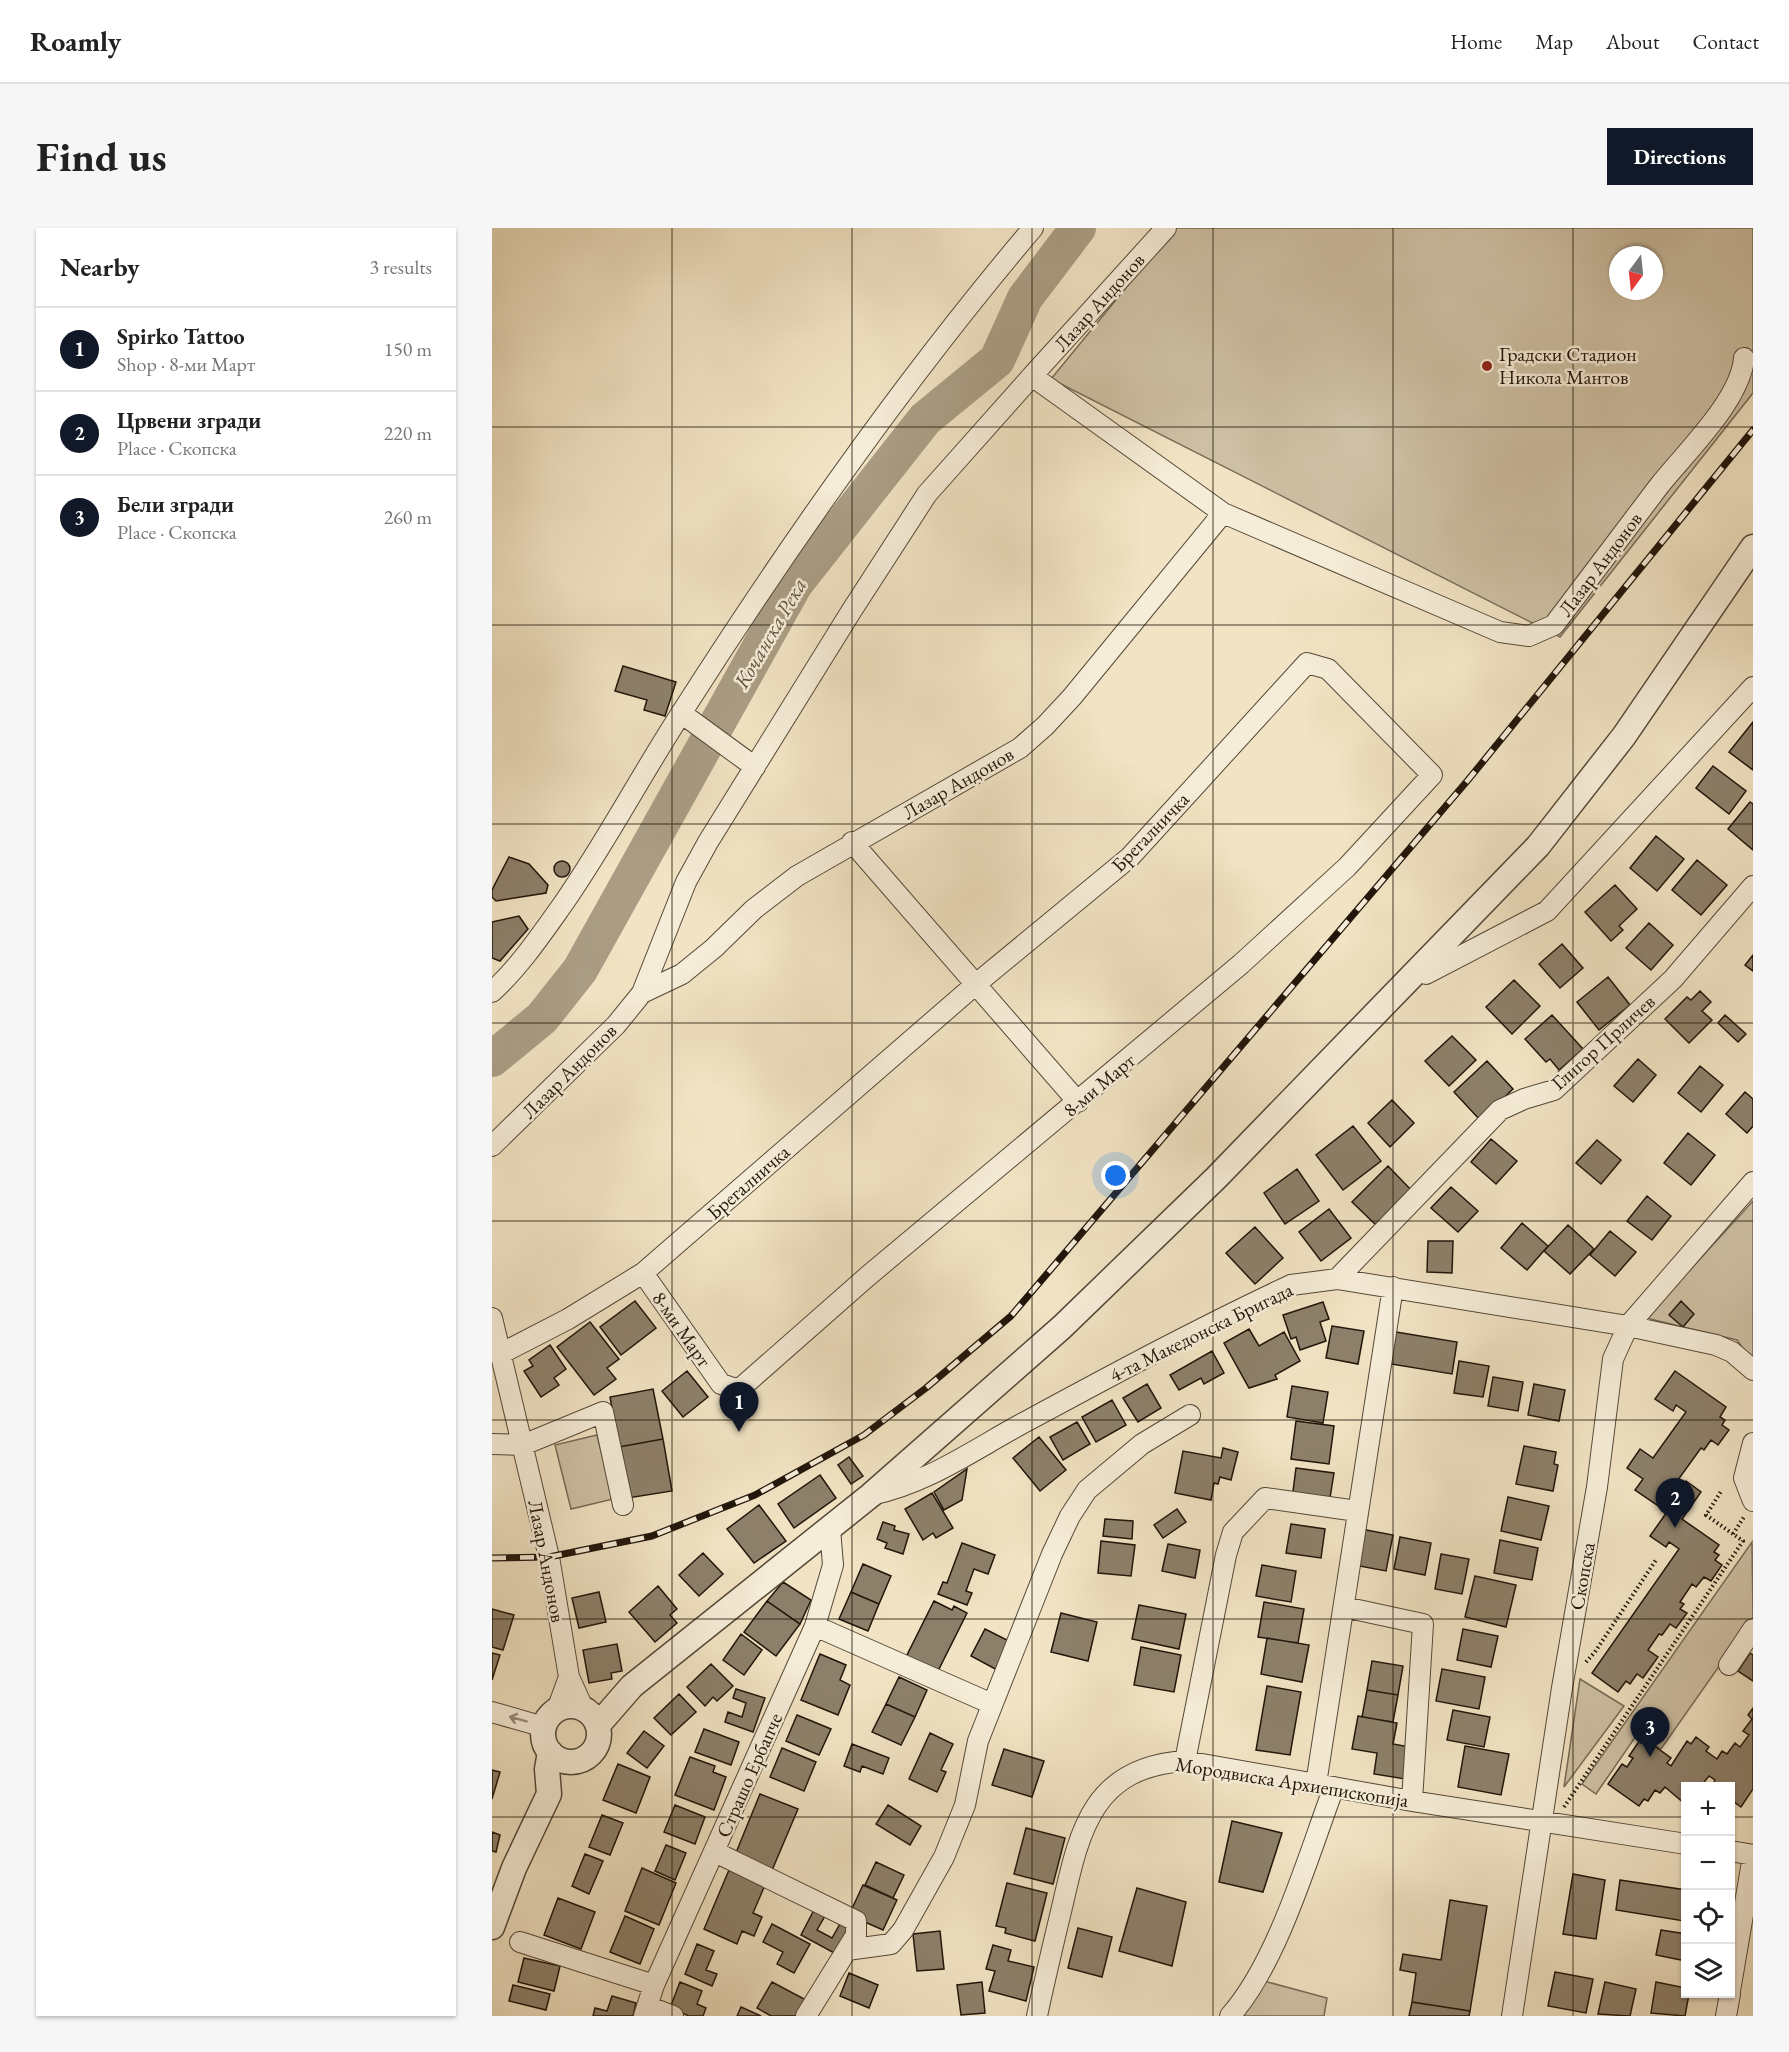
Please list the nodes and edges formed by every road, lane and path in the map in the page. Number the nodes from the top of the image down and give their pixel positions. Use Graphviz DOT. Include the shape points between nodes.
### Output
graph roads {
  1 [pos="1034,228"];
  2 [pos="1166,228"];
  3 [pos="1744,358"];
  4 [pos="1032,376"];
  5 [pos="1223,513"];
  6 [pos="1753,547"];
  7 [pos="1307,663"];
  8 [pos="1753,687"];
  9 [pos="681,713"];
  10 [pos="755,767"];
  11 [pos="852,842"];
  12 [pos="1753,886"];
  13 [pos="1416,971"];
  14 [pos="976,984"];
  15 [pos="492,992"];
  16 [pos="642,993"];
  17 [pos="1078,1102"];
  18 [pos="492,1146"];
  19 [pos="1753,1182"];
  20 [pos="642,1273"];
  21 [pos="1337,1279"];
  22 [pos="1393,1287"];
  23 [pos="492,1318"];
  24 [pos="1628,1326"];
  25 [pos="500,1354"];
  26 [pos="1753,1370"];
  27 [pos="1190,1415"];
  28 [pos="1753,1443"];
  29 [pos="492,1444"];
  30 [pos="523,1445"];
  31 [pos="1722,1490"];
  32 [pos="871,1495"];
  33 [pos="1753,1501"];
  34 [pos="623,1505"];
  35 [pos="1357,1511"];
  36 [pos="830,1529"];
  37 [pos="1656,1560"];
  38 [pos="1344,1607"];
  39 [pos="815,1626"];
  40 [pos="1753,1629"];
  41 [pos="1595,1652"];
  42 [pos="1728,1665"];
  43 [pos="569,1677"];
  44 [pos="992,1704"];
  45 [pos="492,1712"];
  46 [pos="591,1716"];
  47 [pos="550,1719"];
  48 [pos="549,1752"];
  49 [pos="578,1761"];
  50 [pos="1185,1761"];
  51 [pos="1325,1786"];
  52 [pos="549,1794"];
  53 [pos="1413,1802"];
  54 [pos="1563,1810"];
  55 [pos="1541,1822"];
  56 [pos="1681,1843"];
  57 [pos="715,1852"];
  58 [pos="1735,1852"];
  59 [pos="1753,1855"];
  60 [pos="492,1927"];
  61 [pos="520,1941"];
  62 [pos="847,1950"];
  63 [pos="1735,1962"];
  64 [pos="654,1985"];
  65 [pos="1729,1998"];
  66 [pos="645,2011"];
  67 [pos="673,2016"];
  68 [pos="806,2016"];
  69 [pos="1037,2016"];
  70 [pos="1230,2016"];
  71 [pos="1512,2016"];
  72 [pos="1726,2016"];
  1 -- 9 [label="street" via="970,303 817,507"];
  2 -- 4 [label="street, Лазар Андонов"];
  3 -- 5 [label="street, Лазар Андонов" via="1737,382 1706,429 1554,625 1529,636 1500,632"];
  4 -- 5 [label="street, Лазар Андонов"];
  4 -- 10 [label="street, Лазар Андонов" via="927,494"];
  5 -- 11 [label="street, Лазар Андонов" via="1045,726 1020,748 949,791"];
  6 -- 13 [label="street" via="1624,736 1545,837"];
  7 -- 14 [label="street, Брегалничка" via="1130,857"];
  7 -- 17 [label="street, 8-ми Март" via="1328,669 1432,774 1347,867 1241,964"];
  8 -- 13 [label="street" via="1547,911 1426,974"];
  9 -- 10 [label="street"];
  9 -- 15 [label="street" via="588,867 536,941"];
  10 -- 16 [label="street, Лазар Андонов" via="686,882"];
  11 -- 14 [label="street"];
  11 -- 16 [label="street, Лазар Андонов" via="754,909 682,974"];
  12 -- 21 [label="street, Глигор Прличев" via="1673,979 1554,1090 1500,1110"];
  13 -- 32 [label="street" via="1216,1178 1062,1327"];
  14 -- 17 [label="street"];
  14 -- 20 [label="street, Брегалничка"];
  16 -- 18 [label="street, Лазар Андонов" via="616,1025"];
  17 -- 20 [label="street, 8-ми Март" via="736,1389 721,1384"];
  19 -- 24 [label="street, Скопска"];
  20 -- 25 [label="street, Брегалничка" via="568,1319"];
  21 -- 22 [label="street, 4-та Македонска Бригада"];
  21 -- 32 [label="street, 4-та Македонска Бригада" via="1291,1285 1158,1350 982,1445 949,1467"];
  22 -- 24 [label="street, 4-та Македонска Бригада"];
  22 -- 35 [label="street"];
  23 -- 25 [label="street, Лазар Андонов"];
  24 -- 26 [label="street, 4-та Македонска Бригада" via="1716,1345 1732,1352"];
  24 -- 55 [label="street, Скопска" via="1613,1359 1597,1487"];
  25 -- 30 [label="street, Лазар Андонов"];
  27 -- 44 [label="street" via="1142,1444 1087,1490 1052,1554"];
  28 -- 33 [label="street" via="1744,1478"];
  29 -- 30 [label="street"];
  30 -- 34 [label="street" via="603,1412"];
  30 -- 43 [label="street, Лазар Андонов" via="549,1557"];
  31 -- 54 [label="path" via="1706,1515 1743,1541"];
  32 -- 36 [label="street"];
  35 -- 38 [label="street"];
  35 -- 50 [label="street" via="1265,1498 1233,1532"];
  36 -- 39 [label="street, Страшо Ербапче" via="833,1565"];
  36 -- 46 [label="street"];
  37 -- 41 [label="path"];
  38 -- 51 [label="street"];
  38 -- 53 [label="street" via="1423,1624"];
  39 -- 44 [label="street"];
  39 -- 57 [label="street, Страшо Ербапче"];
  40 -- 42 [label="street"];
  43 -- 46 [label="street, Лазар Андонов"];
  43 -- 47 [label="street, Лазар Андонов"];
  44 -- 62 [label="street" via="978,1741 965,1805 944,1857 903,1930 891,1944"];
  47 -- 45 [label="street, one-way"];
  46 -- 47 [label="street" via="571,1706"];
  46 -- 49 [label="street" via="599,1734 594,1751"];
  47 -- 48 [label="street" via="545,1744"];
  48 -- 49 [label="street" via="562,1761"];
  48 -- 52 [label="street"];
  49 -- 52 [label="street" via="565,1782"];
  50 -- 51 [label="street, Мородвиска Архиепископија"];
  50 -- 69 [label="street, Мородвиска Архиепископија" via="1163,1762 1125,1778 1095,1805 1073,1860"];
  51 -- 53 [label="street, Мородвиска Архиепископија"];
  51 -- 70 [label="street" via="1269,1954 1252,1988"];
  52 -- 60 [label="street" via="514,1868"];
  53 -- 55 [label="street, Мородвиска Архиепископија"];
  55 -- 56 [label="street, Мородвиска Архиепископија"];
  55 -- 71 [label="street, Скопска"];
  57 -- 62 [label="street" via="856,1921 856,1935"];
  57 -- 64 [label="street, Страшо Ербапче"];
  58 -- 59 [label="street"];
  59 -- 63 [label="street"];
  61 -- 64 [label="street"];
  62 -- 68 [label="street"];
  64 -- 66 [label="street, Страшо Ербапче"];
  65 -- 72 [label="street"];
  66 -- 67 [label="street"];
}
